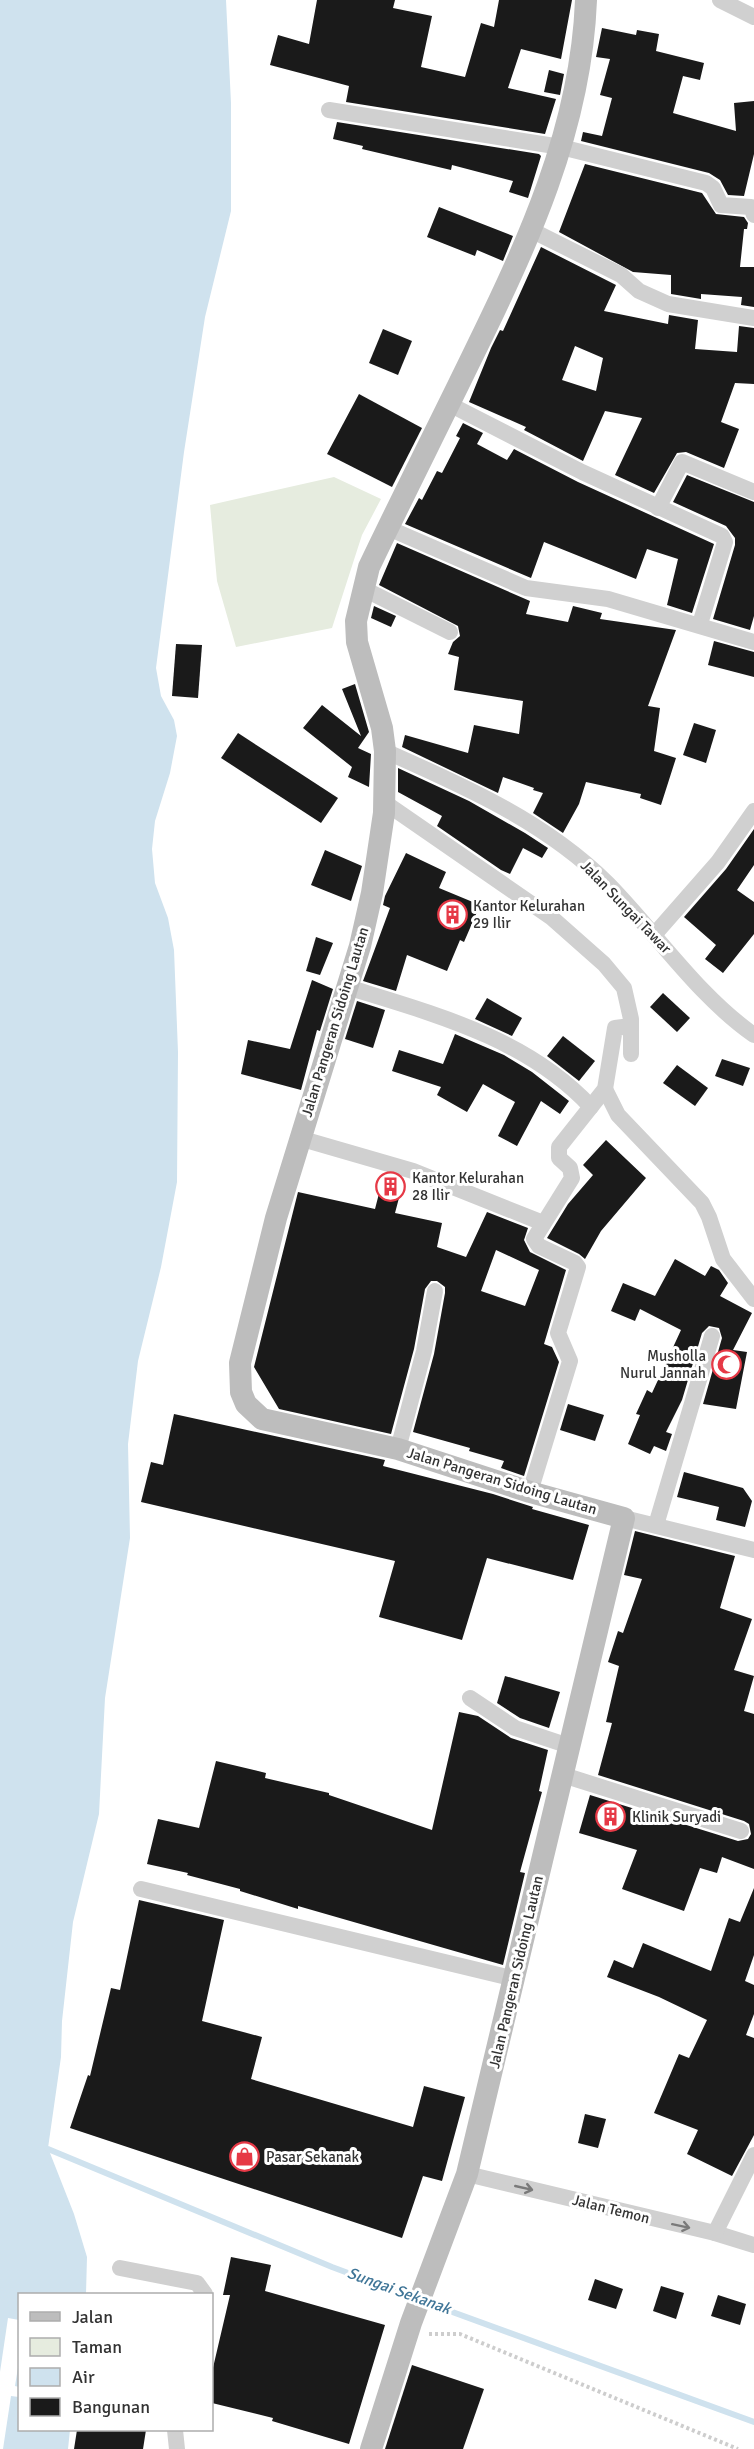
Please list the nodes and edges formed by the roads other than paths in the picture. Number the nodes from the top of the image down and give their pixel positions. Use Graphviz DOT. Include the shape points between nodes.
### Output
graph roads {
  1 [pos="586,0"];
  2 [pos="720,0"];
  3 [pos="754,17"];
  4 [pos="329,110"];
  5 [pos="561,147"];
  6 [pos="753,209"];
  7 [pos="531,230"];
  8 [pos="754,318"];
  9 [pos="449,404"];
  10 [pos="754,492"];
  11 [pos="658,508"];
  12 [pos="388,528"];
  13 [pos="362,588"];
  14 [pos="700,624"];
  15 [pos="450,632"];
  16 [pos="754,642"];
  17 [pos="385,752"];
  18 [pos="384,807"];
  19 [pos="754,811"];
  20 [pos="654,935"];
  21 [pos="347,987"];
  22 [pos="626,1026"];
  23 [pos="754,1035"];
  24 [pos="631,1054"];
  25 [pos="605,1089"];
  26 [pos="591,1107"];
  27 [pos="299,1138"];
  28 [pos="543,1223"];
  29 [pos="435,1291"];
  30 [pos="754,1299"];
  31 [pos="711,1336"];
  32 [pos="398,1449"];
  33 [pos="530,1492"];
  34 [pos="624,1518"];
  35 [pos="656,1525"];
  36 [pos="754,1550"];
  37 [pos="470,1698"];
  38 [pos="569,1746"];
  39 [pos="563,1775"];
  40 [pos="741,1831"];
  41 [pos="141,1889"];
  42 [pos="515,1978"];
  43 [pos="754,2155"];
  44 [pos="467,2174"];
  45 [pos="715,2233"];
  46 [pos="754,2245"];
  47 [pos="120,2268"];
  48 [pos="204,2293"];
  49 [pos="175,2431"];
  50 [pos="177,2449"];
  51 [pos="371,2449"];
  1 -- 5 [label="street, Jalan Pangeran Sidoing Lautan" via="580,72"];
  2 -- 3 [label="street"];
  4 -- 5 [label="street"];
  5 -- 6 [label="street" via="706,183 721,205"];
  5 -- 7 [label="street, Jalan Pangeran Sidoing Lautan"];
  7 -- 8 [label="street" via="621,275 639,291 668,304"];
  7 -- 9 [label="street, Jalan Pangeran Sidoing Lautan"];
  9 -- 11 [label="street"];
  9 -- 12 [label="street, Jalan Pangeran Sidoing Lautan"];
  10 -- 11 [label="street" via="681,462"];
  11 -- 14 [label="street" via="724,539"];
  12 -- 13 [label="street, Jalan Pangeran Sidoing Lautan"];
  12 -- 14 [label="street" via="526,588 608,599"];
  13 -- 15 [label="street"];
  13 -- 17 [label="street, Jalan Pangeran Sidoing Lautan" via="357,642 376,700"];
  14 -- 16 [label="street"];
  17 -- 18 [label="street, Jalan Pangeran Sidoing Lautan"];
  17 -- 20 [label="street, Jalan Sungai Tawar" via="518,815 551,836 608,885"];
  18 -- 21 [label="street, Jalan Pangeran Sidoing Lautan" via="360,946"];
  18 -- 22 [label="street" via="552,918 604,964 622,983"];
  19 -- 20 [label="street" via="718,862"];
  20 -- 23 [label="street, Jalan Sungai Tawar" via="726,1015"];
  21 -- 26 [label="street" via="437,1015 504,1044 554,1072"];
  21 -- 27 [label="street, Jalan Pangeran Sidoing Lautan"];
  22 -- 24 [label="street"];
  22 -- 25 [label="street" via="615,1030"];
  25 -- 26 [label="street"];
  25 -- 30 [label="street" via="618,1115 702,1203 723,1259"];
  26 -- 28 [label="street" via="559,1147 559,1158 570,1168 572,1178"];
  27 -- 28 [label="street" via="413,1171"];
  27 -- 32 [label="street, Jalan Pangeran Sidoing Lautan" via="240,1364 241,1392 246,1404 262,1419"];
  28 -- 33 [label="street" via="535,1243 578,1267 558,1333 570,1361"];
  29 -- 32 [label="street"];
  31 -- 35 [label="street"];
  32 -- 33 [label="street, Jalan Pangeran Sidoing Lautan"];
  33 -- 34 [label="street, Jalan Pangeran Sidoing Lautan"];
  34 -- 35 [label="street"];
  34 -- 38 [label="street, Jalan Pangeran Sidoing Lautan"];
  35 -- 36 [label="street"];
  37 -- 38 [label="street" via="515,1728"];
  38 -- 39 [label="street, Jalan Pangeran Sidoing Lautan"];
  39 -- 40 [label="street"];
  39 -- 42 [label="street, Jalan Pangeran Sidoing Lautan"];
  41 -- 42 [label="street"];
  42 -- 44 [label="street, Jalan Pangeran Sidoing Lautan"];
  43 -- 45 [label="street"];
  44 -- 45 [label="street, Jalan Temon, one-way"];
  44 -- 51 [label="street, Jalan Pangeran Sidoing Lautan" via="409,2329"];
  45 -- 46 [label="street, Jalan Temon"];
  47 -- 48 [label="street" via="197,2283"];
  49 -- 50 [label="street"];
}
